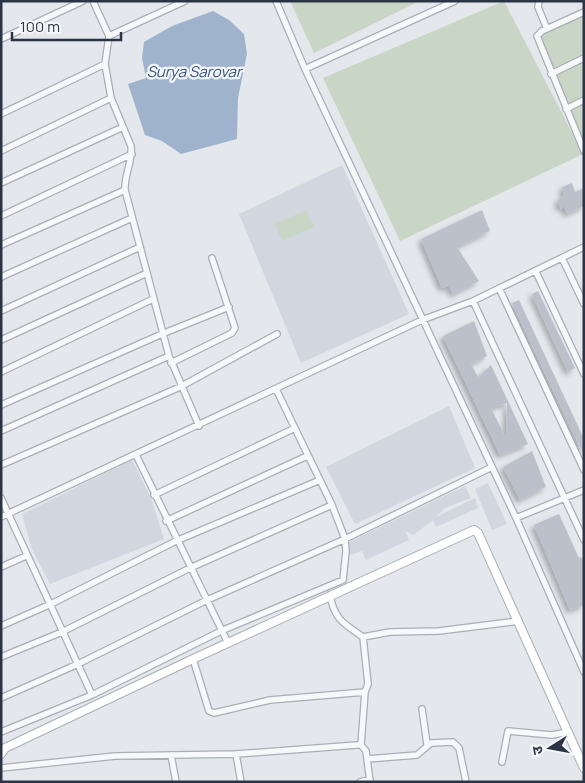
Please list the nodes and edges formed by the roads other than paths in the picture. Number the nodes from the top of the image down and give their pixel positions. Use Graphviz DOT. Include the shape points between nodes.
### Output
graph roads {
  1 [pos="84,1"];
  2 [pos="93,1"];
  3 [pos="186,1"];
  4 [pos="276,1"];
  5 [pos="455,1"];
  6 [pos="539,1"];
  7 [pos="171,4"];
  8 [pos="584,12"];
  9 [pos="547,29"];
  10 [pos="109,36"];
  11 [pos="1,39"];
  12 [pos="584,58"];
  13 [pos="105,64"];
  14 [pos="305,69"];
  15 [pos="551,74"];
  16 [pos="112,98"];
  17 [pos="584,100"];
  18 [pos="566,108"];
  19 [pos="1,114"];
  20 [pos="123,127"];
  21 [pos="1,151"];
  22 [pos="584,151"];
  23 [pos="132,154"];
  24 [pos="1,183"];
  25 [pos="125,190"];
  26 [pos="1,216"];
  27 [pos="132,218"];
  28 [pos="1,245"];
  29 [pos="140,247"];
  30 [pos="584,247"];
  31 [pos="212,258"];
  32 [pos="562,258"];
  33 [pos="536,272"];
  34 [pos="147,273"];
  35 [pos="1,277"];
  36 [pos="499,288"];
  37 [pos="153,299"];
  38 [pos="473,301"];
  39 [pos="584,304"];
  40 [pos="229,307"];
  41 [pos="1,311"];
  42 [pos="422,320"];
  43 [pos="162,334"];
  44 [pos="277,334"];
  45 [pos="1,340"];
  46 [pos="169,356"];
  47 [pos="171,363"];
  48 [pos="1,372"];
  49 [pos="584,374"];
  50 [pos="180,387"];
  51 [pos="276,390"];
  52 [pos="1,406"];
  53 [pos="199,426"];
  54 [pos="294,430"];
  55 [pos="1,431"];
  56 [pos="136,455"];
  57 [pos="307,456"];
  58 [pos="1,465"];
  59 [pos="492,467"];
  60 [pos="584,470"];
  61 [pos="320,480"];
  62 [pos="584,490"];
  63 [pos="154,495"];
  64 [pos="1,498"];
  65 [pos="564,498"];
  66 [pos="332,505"];
  67 [pos="8,514"];
  68 [pos="1,517"];
  69 [pos="516,518"];
  70 [pos="166,521"];
  71 [pos="344,539"];
  72 [pos="176,540"];
  73 [pos="584,540"];
  74 [pos="26,556"];
  75 [pos="1,567"];
  76 [pos="190,568"];
  77 [pos="330,595"];
  78 [pos="205,601"];
  79 [pos="51,604"];
  80 [pos="519,621"];
  81 [pos="1,626"];
  82 [pos="221,631"];
  83 [pos="62,632"];
  84 [pos="363,637"];
  85 [pos="228,643"];
  86 [pos="1,658"];
  87 [pos="193,659"];
  88 [pos="78,664"];
  89 [pos="584,672"];
  90 [pos="365,692"];
  91 [pos="92,695"];
  92 [pos="1,698"];
  93 [pos="422,709"];
  94 [pos="1,732"];
  95 [pos="568,732"];
  96 [pos="427,744"];
  97 [pos="361,745"];
  98 [pos="2,750"];
  99 [pos="236,754"];
  100 [pos="171,755"];
  101 [pos="367,759"];
  102 [pos="502,762"];
  103 [pos="1,768"];
  104 [pos="584,768"];
  105 [pos="370,780"];
  106 [pos="176,782"];
  107 [pos="241,782"];
  108 [pos="360,782"];
  109 [pos="466,782"];
  1 -- 11 [label="street"];
  2 -- 10 [label="street"];
  3 -- 7 [label="street"];
  4 -- 14 [label="street"];
  5 -- 14 [label="street"];
  6 -- 9 [label="street" via="538,8"];
  7 -- 10 [label="street"];
  8 -- 9 [label="street"];
  9 -- 15 [label="street" via="537,36"];
  10 -- 13 [label="street"];
  12 -- 15 [label="street"];
  13 -- 16 [label="street"];
  13 -- 19 [label="street"];
  14 -- 42 [label="street"];
  15 -- 18 [label="street"];
  16 -- 20 [label="street"];
  16 -- 21 [label="street"];
  17 -- 18 [label="street"];
  18 -- 22 [label="street"];
  20 -- 23 [label="street"];
  20 -- 24 [label="street"];
  23 -- 25 [label="street"];
  23 -- 26 [label="street"];
  25 -- 27 [label="street"];
  25 -- 28 [label="street"];
  27 -- 29 [label="street"];
  27 -- 35 [label="street"];
  29 -- 34 [label="street"];
  29 -- 41 [label="street"];
  30 -- 32 [label="street"];
  31 -- 40 [label="street"];
  32 -- 33 [label="street"];
  32 -- 39 [label="street"];
  33 -- 36 [label="street"];
  33 -- 49 [label="street"];
  34 -- 37 [label="street"];
  34 -- 45 [label="street"];
  36 -- 38 [label="street"];
  36 -- 60 [label="street"];
  37 -- 43 [label="street"];
  37 -- 48 [label="street"];
  38 -- 42 [label="street"];
  38 -- 65 [label="street"];
  40 -- 43 [label="street"];
  40 -- 47 [label="street" via="234,323 232,333"];
  42 -- 51 [label="street"];
  42 -- 59 [label="street"];
  43 -- 46 [label="street"];
  43 -- 52 [label="street"];
  44 -- 50 [label="street"];
  46 -- 47 [label="street"];
  46 -- 55 [label="street"];
  47 -- 50 [label="street"];
  50 -- 53 [label="street"];
  50 -- 58 [label="street"];
  51 -- 53 [label="street"];
  51 -- 54 [label="street"];
  53 -- 56 [label="street"];
  54 -- 57 [label="street"];
  54 -- 63 [label="street"];
  56 -- 63 [label="street"];
  56 -- 67 [label="street"];
  57 -- 61 [label="street"];
  57 -- 70 [label="street"];
  59 -- 69 [label="street"];
  59 -- 71 [label="street"];
  61 -- 66 [label="street"];
  61 -- 72 [label="street"];
  62 -- 65 [label="street"];
  63 -- 70 [label="street"];
  64 -- 67 [label="street"];
  65 -- 69 [label="street"];
  65 -- 73 [label="street"];
  66 -- 71 [label="street"];
  66 -- 76 [label="street"];
  67 -- 68 [label="street"];
  67 -- 74 [label="street"];
  69 -- 89 [label="street"];
  70 -- 72 [label="street"];
  71 -- 78 [label="street"];
  71 -- 82 [label="street" via="343,580"];
  72 -- 76 [label="street"];
  72 -- 79 [label="street"];
  74 -- 75 [label="street"];
  74 -- 79 [label="street"];
  76 -- 78 [label="street"];
  76 -- 83 [label="street"];
  77 -- 80 [label="street" via="474,530"];
  77 -- 84 [label="street" via="338,618"];
  77 -- 85 [label="street"];
  78 -- 82 [label="street"];
  78 -- 88 [label="street"];
  79 -- 81 [label="street"];
  79 -- 83 [label="street"];
  80 -- 84 [label="street"];
  80 -- 95 [label="street"];
  82 -- 85 [label="street"];
  82 -- 91 [label="street"];
  83 -- 86 [label="street"];
  83 -- 88 [label="street"];
  84 -- 90 [label="street" via="368,684"];
  85 -- 87 [label="street"];
  87 -- 90 [label="street" via="211,712 270,700"];
  87 -- 98 [label="street"];
  88 -- 91 [label="street"];
  88 -- 92 [label="street"];
  90 -- 97 [label="street"];
  91 -- 94 [label="street"];
  93 -- 96 [label="street"];
  95 -- 102 [label="street" via="552,735 508,731"];
  95 -- 104 [label="street"];
  96 -- 101 [label="street" via="417,755"];
  96 -- 109 [label="street" via="457,744"];
  97 -- 99 [label="street"];
  97 -- 101 [label="street"];
  99 -- 100 [label="street"];
  99 -- 107 [label="street"];
  100 -- 103 [label="street" via="115,756"];
  100 -- 106 [label="street"];
  101 -- 105 [label="street"];
  105 -- 108 [label="street"];
}
